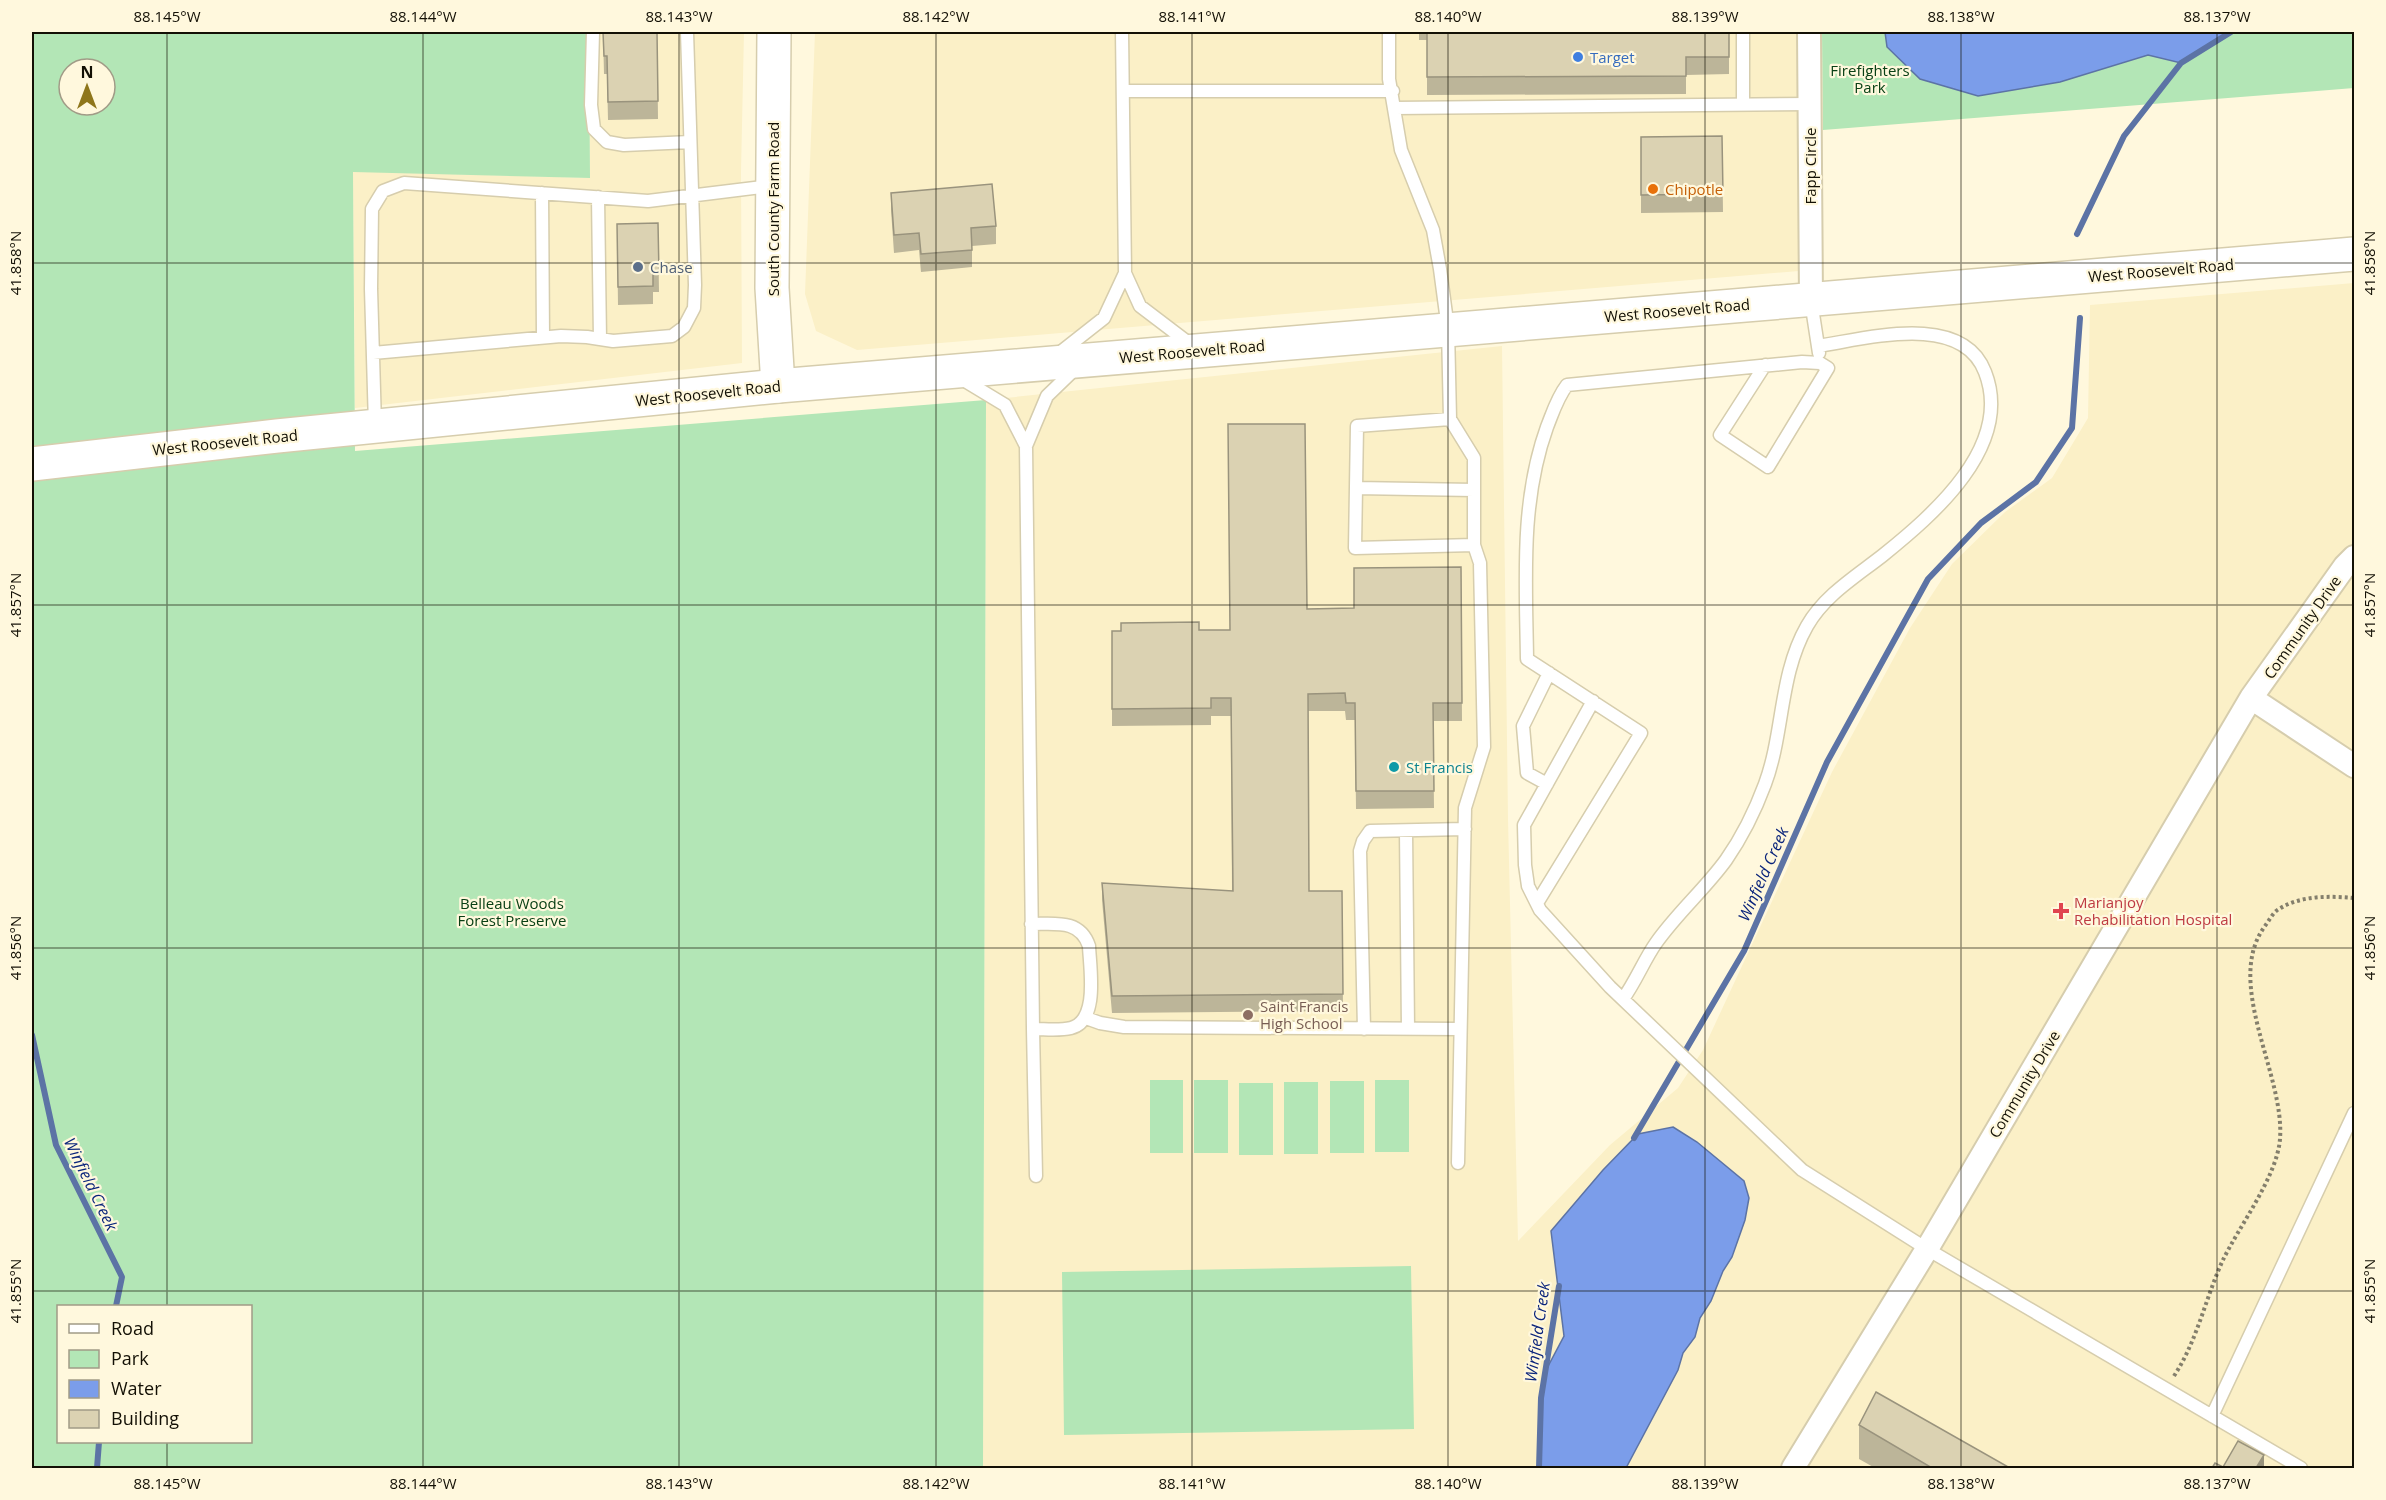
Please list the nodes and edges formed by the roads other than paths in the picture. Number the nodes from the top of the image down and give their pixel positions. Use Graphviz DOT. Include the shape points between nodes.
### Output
graph roads {
  1 [pos="593,32"];
  2 [pos="687,32"];
  3 [pos="774,32"];
  4 [pos="1122,32"];
  5 [pos="1389,32"];
  6 [pos="1743,32"];
  7 [pos="1809,32"];
  8 [pos="1123,92"];
  9 [pos="1392,92"];
  10 [pos="1743,104"];
  11 [pos="1810,104"];
  12 [pos="1394,108"];
  13 [pos="690,142"];
  14 [pos="771,186"];
  15 [pos="542,193"];
  16 [pos="691,196"];
  17 [pos="598,197"];
  18 [pos="2355,254"];
  19 [pos="1125,273"];
  20 [pos="1811,300"];
  21 [pos="1448,329"];
  22 [pos="543,337"];
  23 [pos="600,339"];
  24 [pos="1818,346"];
  25 [pos="1198,351"];
  26 [pos="373,353"];
  27 [pos="1084,360"];
  28 [pos="1820,363"];
  29 [pos="1045,364"];
  30 [pos="1765,365"];
  31 [pos="951,372"];
  32 [pos="778,386"];
  33 [pos="1450,419"];
  34 [pos="375,428"];
  35 [pos="1026,446"];
  36 [pos="32,464"];
  37 [pos="1356,488"];
  38 [pos="1474,490"];
  39 [pos="1474,545"];
  40 [pos="2355,557"];
  41 [pos="1549,673"];
  42 [pos="2251,698"];
  43 [pos="1593,701"];
  44 [pos="2355,766"];
  45 [pos="1547,784"];
  46 [pos="1465,829"];
  47 [pos="1406,831"];
  48 [pos="1537,903"];
  49 [pos="1031,924"];
  50 [pos="1623,999"];
  51 [pos="1086,1017"];
  52 [pos="1033,1029"];
  53 [pos="1364,1029"];
  54 [pos="1408,1029"];
  55 [pos="1460,1029"];
  56 [pos="2355,1113"];
  57 [pos="1458,1162"];
  58 [pos="1036,1176"];
  59 [pos="1927,1249"];
  60 [pos="2212,1416"];
  61 [pos="1793,1468"];
  62 [pos="2301,1468"];
  1 -- 13 [label="lane" via="594,129 607,142 624,145"];
  2 -- 13 [label="lane"];
  3 -- 14 [label="main road, South County Farm Road"];
  4 -- 8 [label="lane"];
  5 -- 9 [label="lane"];
  6 -- 10 [label="lane"];
  7 -- 11 [label="street, Fapp Circle"];
  8 -- 9 [label="lane"];
  8 -- 19 [label="lane"];
  9 -- 12 [label="lane"];
  10 -- 11 [label="lane"];
  10 -- 12 [label="lane"];
  11 -- 20 [label="street, Fapp Circle"];
  12 -- 21 [label="lane" via="1401,150 1433,230"];
  13 -- 16 [label="lane"];
  14 -- 16 [label="lane"];
  14 -- 32 [label="main road, South County Farm Road"];
  15 -- 17 [label="lane"];
  15 -- 22 [label="lane"];
  15 -- 26 [label="lane" via="404,183 383,191 372,209"];
  16 -- 17 [label="lane" via="648,201"];
  16 -- 23 [label="lane" via="694,308 684,327 672,336"];
  17 -- 23 [label="lane"];
  18 -- 20 [label="main road, West Roosevelt Road"];
  19 -- 25 [label="lane" via="1140,306"];
  19 -- 29 [label="lane" via="1104,318"];
  20 -- 21 [label="main road, West Roosevelt Road"];
  20 -- 24 [label="lane"];
  21 -- 25 [label="main road, West Roosevelt Road"];
  21 -- 33 [label="lane"];
  22 -- 23 [label="lane"];
  22 -- 26 [label="lane"];
  24 -- 28 [label="lane"];
  24 -- 50 [label="lane" via="1900,334 1955,340 1976,356 1986,375 1991,402 1987,433 1966,473 1948,495 1814,614 1793,654 1774,755 1743,833 1726,860 1656,944"];
  25 -- 27 [label="main road, West Roosevelt Road"];
  26 -- 34 [label="lane"];
  27 -- 29 [label="main road, West Roosevelt Road"];
  27 -- 35 [label="lane" via="1047,396"];
  28 -- 30 [label="lane"];
  28 -- 30 [label="lane" via="1828,368 1767,467 1720,435"];
  29 -- 31 [label="main road, West Roosevelt Road"];
  30 -- 41 [label="lane" via="1567,385 1559,396 1543,440 1525,540 1527,659"];
  31 -- 32 [label="main road, West Roosevelt Road"];
  31 -- 35 [label="lane" via="1005,405"];
  32 -- 34 [label="main road, West Roosevelt Road"];
  33 -- 37 [label="lane" via="1357,426"];
  33 -- 38 [label="lane" via="1474,458"];
  34 -- 36 [label="main road, West Roosevelt Road"];
  35 -- 49 [label="lane"];
  37 -- 38 [label="lane"];
  37 -- 39 [label="lane" via="1355,548"];
  38 -- 39 [label="lane"];
  39 -- 46 [label="lane" via="1480,563 1484,747 1465,808"];
  40 -- 42 [label="street, Community Drive"];
  41 -- 43 [label="lane"];
  41 -- 45 [label="lane" via="1523,726 1527,773"];
  42 -- 44 [label="street"];
  42 -- 59 [label="street, Community Drive"];
  43 -- 45 [label="lane"];
  43 -- 48 [label="lane" via="1641,733"];
  45 -- 48 [label="lane" via="1524,825 1528,885"];
  46 -- 47 [label="lane"];
  46 -- 55 [label="lane"];
  47 -- 53 [label="lane" via="1370,831 1360,851"];
  47 -- 54 [label="lane"];
  48 -- 50 [label="lane"];
  49 -- 51 [label="lane" via="1074,926 1086,938 1090,1001"];
  49 -- 52 [label="lane"];
  50 -- 59 [label="lane" via="1802,1170"];
  51 -- 52 [label="lane" via="1072,1028"];
  51 -- 53 [label="lane" via="1124,1028"];
  52 -- 58 [label="lane"];
  53 -- 54 [label="lane"];
  54 -- 55 [label="lane"];
  55 -- 57 [label="lane"];
  56 -- 60 [label="lane"];
  59 -- 60 [label="lane"];
  59 -- 61 [label="street, Community Drive"];
  60 -- 62 [label="lane"];
}
